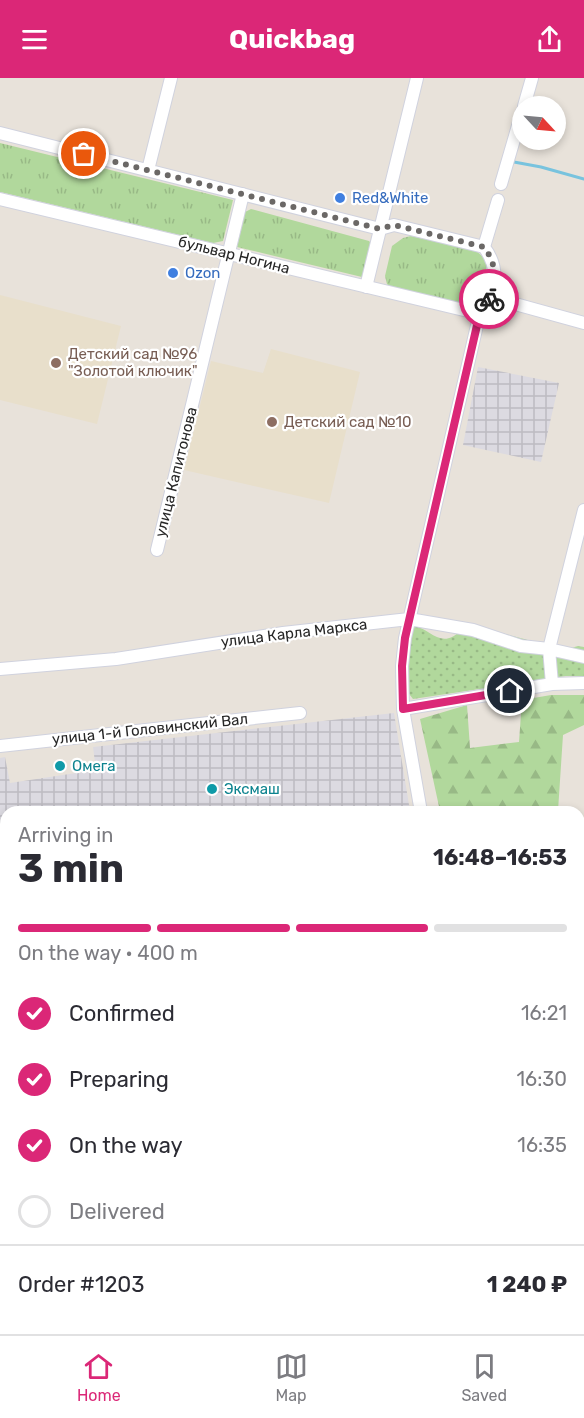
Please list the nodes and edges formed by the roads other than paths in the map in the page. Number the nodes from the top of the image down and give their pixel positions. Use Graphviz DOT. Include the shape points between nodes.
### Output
graph roads {
  1 [pos="171,78"];
  2 [pos="417,78"];
  3 [pos="532,78"];
  4 [pos="527,96"];
  5 [pos="0,133"];
  6 [pos="512,146"];
  7 [pos="148,170"];
  8 [pos="501,184"];
  9 [pos="243,195"];
  10 [pos="0,199"];
  11 [pos="498,200"];
  12 [pos="380,229"];
  13 [pos="484,247"];
  14 [pos="228,254"];
  15 [pos="366,287"];
  16 [pos="490,297"];
  17 [pos="481,308"];
  18 [pos="584,323"];
  19 [pos="584,510"];
  20 [pos="157,550"];
  21 [pos="409,619"];
  22 [pos="549,649"];
  23 [pos="584,657"];
  24 [pos="0,669"];
  25 [pos="584,683"];
  26 [pos="552,684"];
  27 [pos="403,709"];
  28 [pos="300,713"];
  29 [pos="0,746"];
  30 [pos="420,806"];
  1 -- 7 [label="street"];
  2 -- 12 [label="street"];
  3 -- 4 [label="street"];
  5 -- 7 [label="street"];
  6 -- 8 [label="street"];
  7 -- 9 [label="street"];
  9 -- 12 [label="street"];
  9 -- 14 [label="street, улица Капитонова"];
  10 -- 14 [label="street, бульвар Ногина"];
  11 -- 13 [label="street"];
  12 -- 13 [label="street" via="394,225"];
  12 -- 15 [label="street"];
  13 -- 16 [label="street" via="495,271"];
  14 -- 15 [label="street, бульвар Ногина"];
  14 -- 20 [label="street, улица Капитонова"];
  15 -- 17 [label="street, бульвар Ногина" via="468,311"];
  16 -- 17 [label="street"];
  16 -- 18 [label="street"];
  17 -- 21 [label="street"];
  19 -- 22 [label="street"];
  21 -- 22 [label="street, улица Карла Маркса"];
  21 -- 24 [label="street, улица Карла Маркса" via="116,658"];
  21 -- 27 [label="street" via="402,666"];
  22 -- 23 [label="street, улица Карла Маркса"];
  22 -- 26 [label="street"];
  25 -- 26 [label="street"];
  26 -- 27 [label="street"];
  27 -- 30 [label="street"];
  28 -- 29 [label="street, улица 1-й Головинский Вал"];
}
